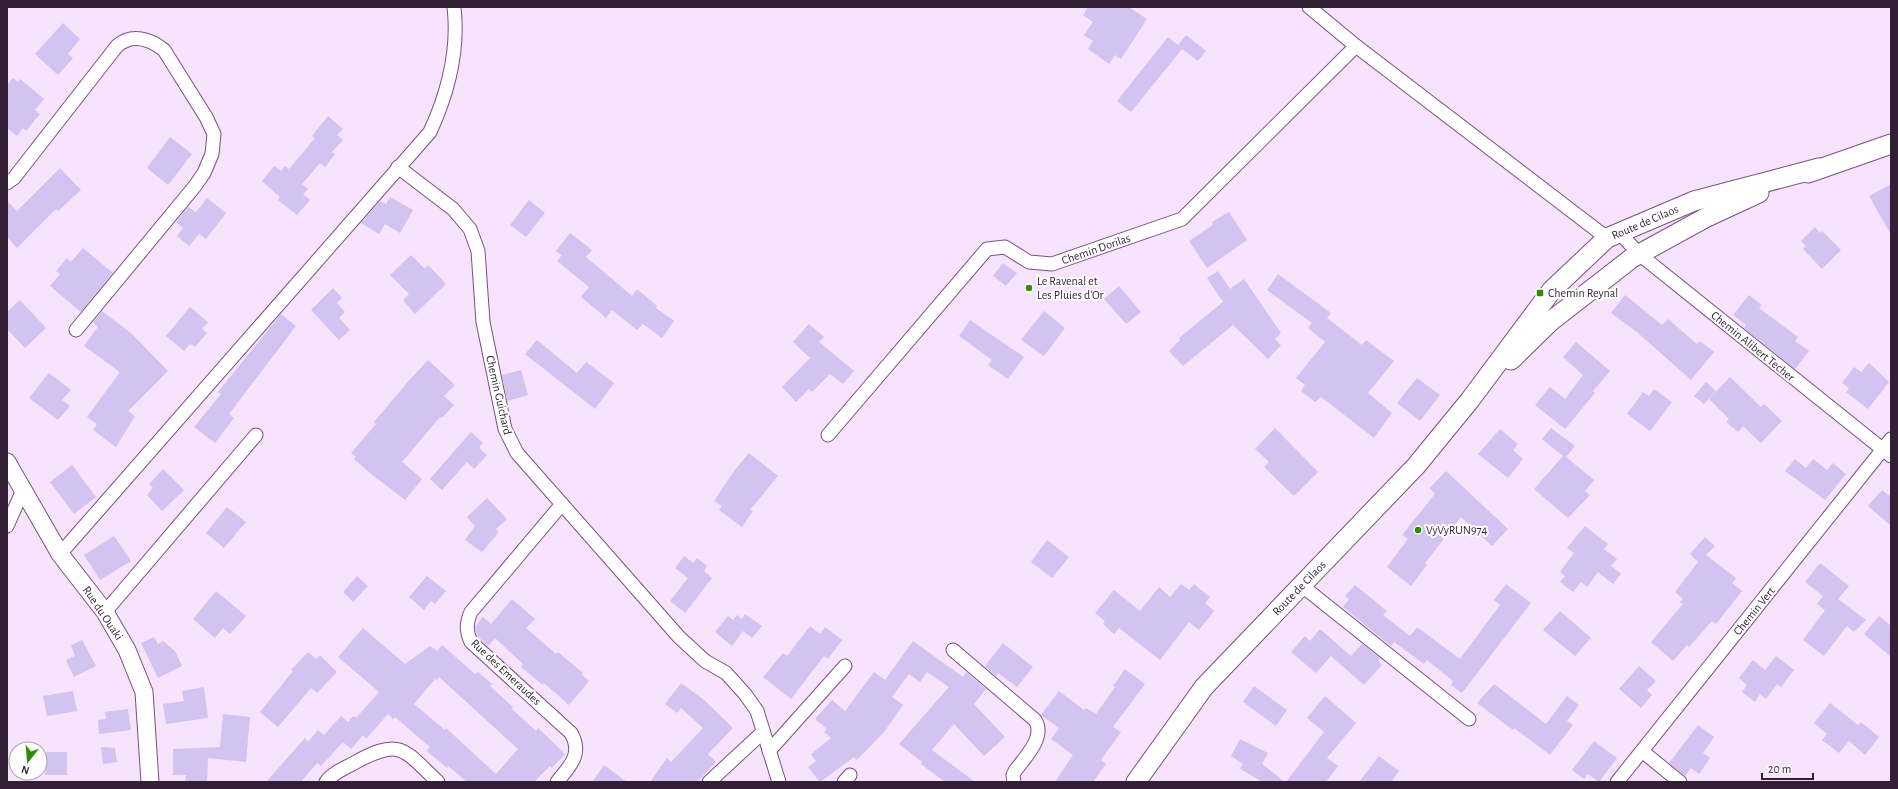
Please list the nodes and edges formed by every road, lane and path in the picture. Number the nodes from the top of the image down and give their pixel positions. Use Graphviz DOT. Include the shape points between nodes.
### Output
graph roads {
  1 [pos="454,7"];
  2 [pos="1309,7"];
  3 [pos="1356,46"];
  4 [pos="1891,144"];
  5 [pos="398,167"];
  6 [pos="1819,168"];
  7 [pos="7,182"];
  8 [pos="1613,235"];
  9 [pos="1639,254"];
  10 [pos="76,330"];
  11 [pos="1530,331"];
  12 [pos="828,434"];
  13 [pos="256,435"];
  14 [pos="1888,448"];
  15 [pos="7,462"];
  16 [pos="23,490"];
  17 [pos="562,504"];
  18 [pos="7,526"];
  19 [pos="60,554"];
  20 [pos="1301,585"];
  21 [pos="106,612"];
  22 [pos="953,650"];
  23 [pos="846,666"];
  24 [pos="1470,719"];
  25 [pos="763,732"];
  26 [pos="769,751"];
  27 [pos="1642,751"];
  28 [pos="150,782"];
  29 [pos="326,782"];
  30 [pos="438,782"];
  31 [pos="557,782"];
  32 [pos="709,782"];
  33 [pos="779,782"];
  34 [pos="1014,782"];
  35 [pos="1136,782"];
  36 [pos="1617,782"];
  37 [pos="1680,782"];
  1 -- 5 [label="street" via="454,54 439,114 430,132"];
  2 -- 3 [label="street"];
  3 -- 8 [label="street"];
  3 -- 12 [label="street, Chemin Dorilas" via="1182,219 1052,264 1029,262 1005,247 987,250"];
  4 -- 6 [label="main road, Route de Cilaos"];
  5 -- 17 [label="street, Chemin Guichard" via="453,209 470,229 478,251 483,322 505,429 517,453"];
  5 -- 19 [label="street"];
  6 -- 8 [label="main road, Route de Cilaos" via="1694,200"];
  6 -- 9 [label="main road, Route de Cilaos" via="1704,218"];
  7 -- 10 [label="street" via="14,178 124,40 147,40 164,50 214,134 212,154 195,186"];
  8 -- 9 [label="street, Chemin Alibert Techer"];
  8 -- 11 [label="main road, Route de Cilaos" via="1552,290"];
  9 -- 11 [label="main road, Route de Cilaos" via="1551,322"];
  9 -- 14 [label="street, Chemin Alibert Techer"];
  11 -- 20 [label="main road, Route de Cilaos" via="1416,466"];
  13 -- 21 [label="street"];
  14 -- 27 [label="street, Chemin Vert"];
  15 -- 16 [label="street, Rue du Ouaki"];
  16 -- 18 [label="street"];
  16 -- 19 [label="street, Rue du Ouaki"];
  17 -- 25 [label="street, Chemin Guichard" via="679,637 705,661 726,673 745,694 757,711"];
  17 -- 31 [label="street, Rue des Emeraudes" via="471,612 467,625 471,642 572,733 576,742 573,763"];
  19 -- 21 [label="street, Rue du Ouaki"];
  20 -- 24 [label="street"];
  20 -- 35 [label="main road, Route de Cilaos" via="1204,687"];
  21 -- 28 [label="street, Rue du Ouaki" via="127,650 144,692"];
  22 -- 34 [label="street" via="1038,725 1038,737 1015,771"];
  23 -- 26 [label="street"];
  25 -- 26 [label="street, Chemin Guichard"];
  25 -- 32 [label="street"];
  26 -- 33 [label="street, Chemin Guichard"];
  27 -- 36 [label="street, Chemin Vert"];
  27 -- 37 [label="street"];
  29 -- 30 [label="street" via="333,775 365,757 390,748 409,755"];
}
